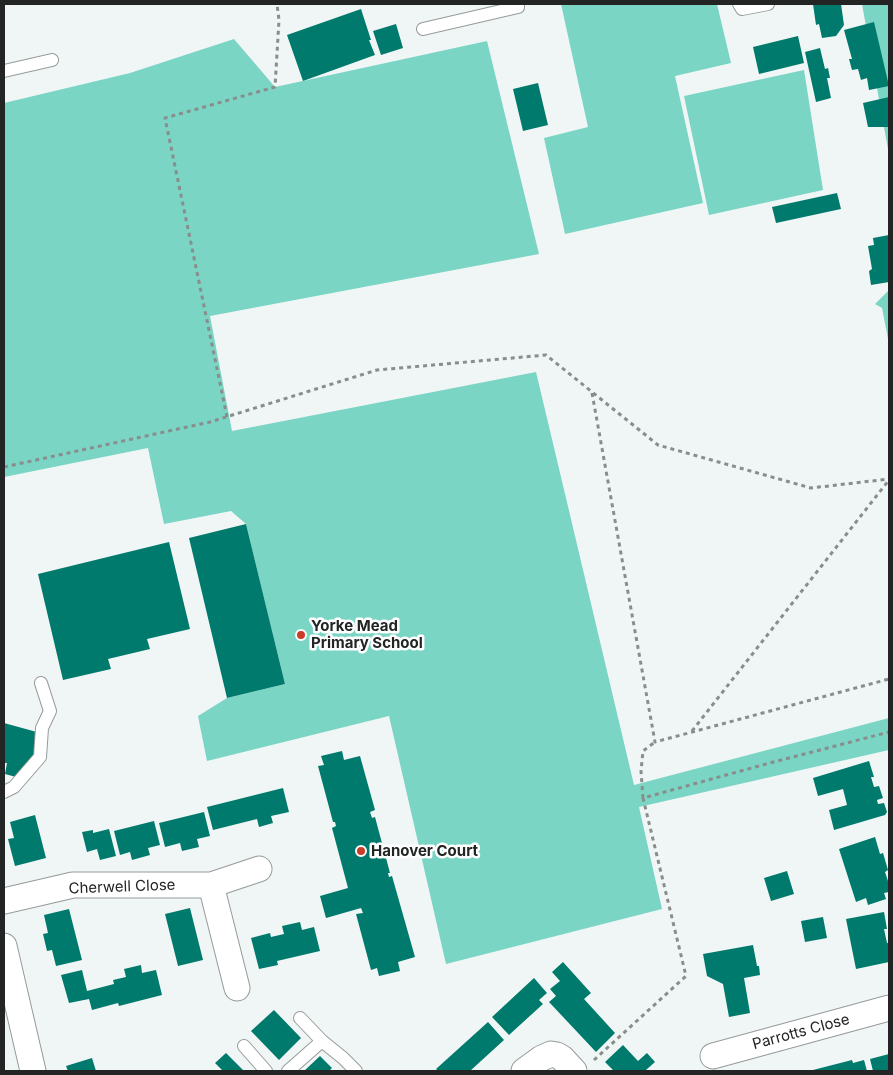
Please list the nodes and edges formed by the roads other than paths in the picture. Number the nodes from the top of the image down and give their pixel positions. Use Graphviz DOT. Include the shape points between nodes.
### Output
graph roads {
  1 [pos="518,4"];
  2 [pos="739,4"];
  3 [pos="768,4"];
  4 [pos="423,29"];
  5 [pos="52,60"];
  6 [pos="4,71"];
  7 [pos="41,683"];
  8 [pos="4,792"];
  9 [pos="259,868"];
  10 [pos="211,885"];
  11 [pos="4,901"];
  12 [pos="4,946"];
  13 [pos="236,988"];
  14 [pos="889,1008"];
  15 [pos="300,1018"];
  16 [pos="322,1041"];
  17 [pos="244,1046"];
  18 [pos="712,1056"];
  19 [pos="582,1068"];
  20 [pos="33,1071"];
  21 [pos="266,1071"];
  22 [pos="288,1071"];
  23 [pos="356,1071"];
  24 [pos="524,1071"];
  1 -- 4 [label="lane" via="518,7"];
  2 -- 3 [label="lane" via="742,10"];
  5 -- 6 [label="lane"];
  7 -- 8 [label="lane" via="50,711 42,728 40,757 14,787"];
  9 -- 10 [label="street, Cherwell Close"];
  10 -- 11 [label="street, Cherwell Close" via="74,885"];
  10 -- 13 [label="street"];
  12 -- 20 [label="street"];
  14 -- 18 [label="street, Parrotts Close"];
  15 -- 16 [label="lane"];
  16 -- 22 [label="lane"];
  16 -- 23 [label="lane"];
  17 -- 21 [label="lane"];
  19 -- 24 [label="street" via="551,1054"];
}
